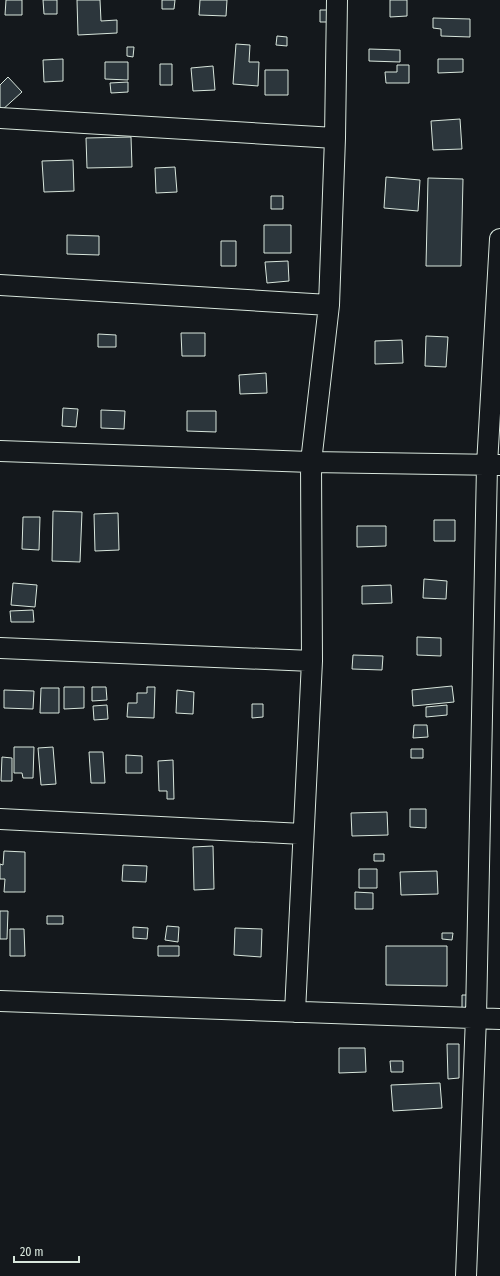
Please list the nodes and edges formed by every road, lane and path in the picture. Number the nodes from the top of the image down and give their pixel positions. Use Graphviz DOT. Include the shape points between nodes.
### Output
graph roads {
  1 [pos="337,0"];
  2 [pos="0,118"];
  3 [pos="336,138"];
  4 [pos="500,239"];
  5 [pos="0,285"];
  6 [pos="329,305"];
  7 [pos="0,451"];
  8 [pos="311,462"];
  9 [pos="493,465"];
  10 [pos="0,648"];
  11 [pos="312,661"];
  12 [pos="0,819"];
  13 [pos="303,834"];
  14 [pos="0,1001"];
  15 [pos="295,1012"];
  16 [pos="476,1017"];
  17 [pos="500,1019"];
  18 [pos="466,1276"];
  1 -- 3 [label="street"];
  2 -- 3 [label="street"];
  3 -- 6 [label="street"];
  4 -- 9 [label="street"];
  5 -- 6 [label="street"];
  6 -- 8 [label="street"];
  7 -- 8 [label="street"];
  8 -- 9 [label="street"];
  8 -- 11 [label="street"];
  9 -- 16 [label="street"];
  10 -- 11 [label="street"];
  11 -- 13 [label="street"];
  12 -- 13 [label="street"];
  13 -- 15 [label="street"];
  14 -- 15 [label="street"];
  15 -- 16 [label="street"];
  16 -- 17 [label="street"];
  16 -- 18 [label="street"];
}
